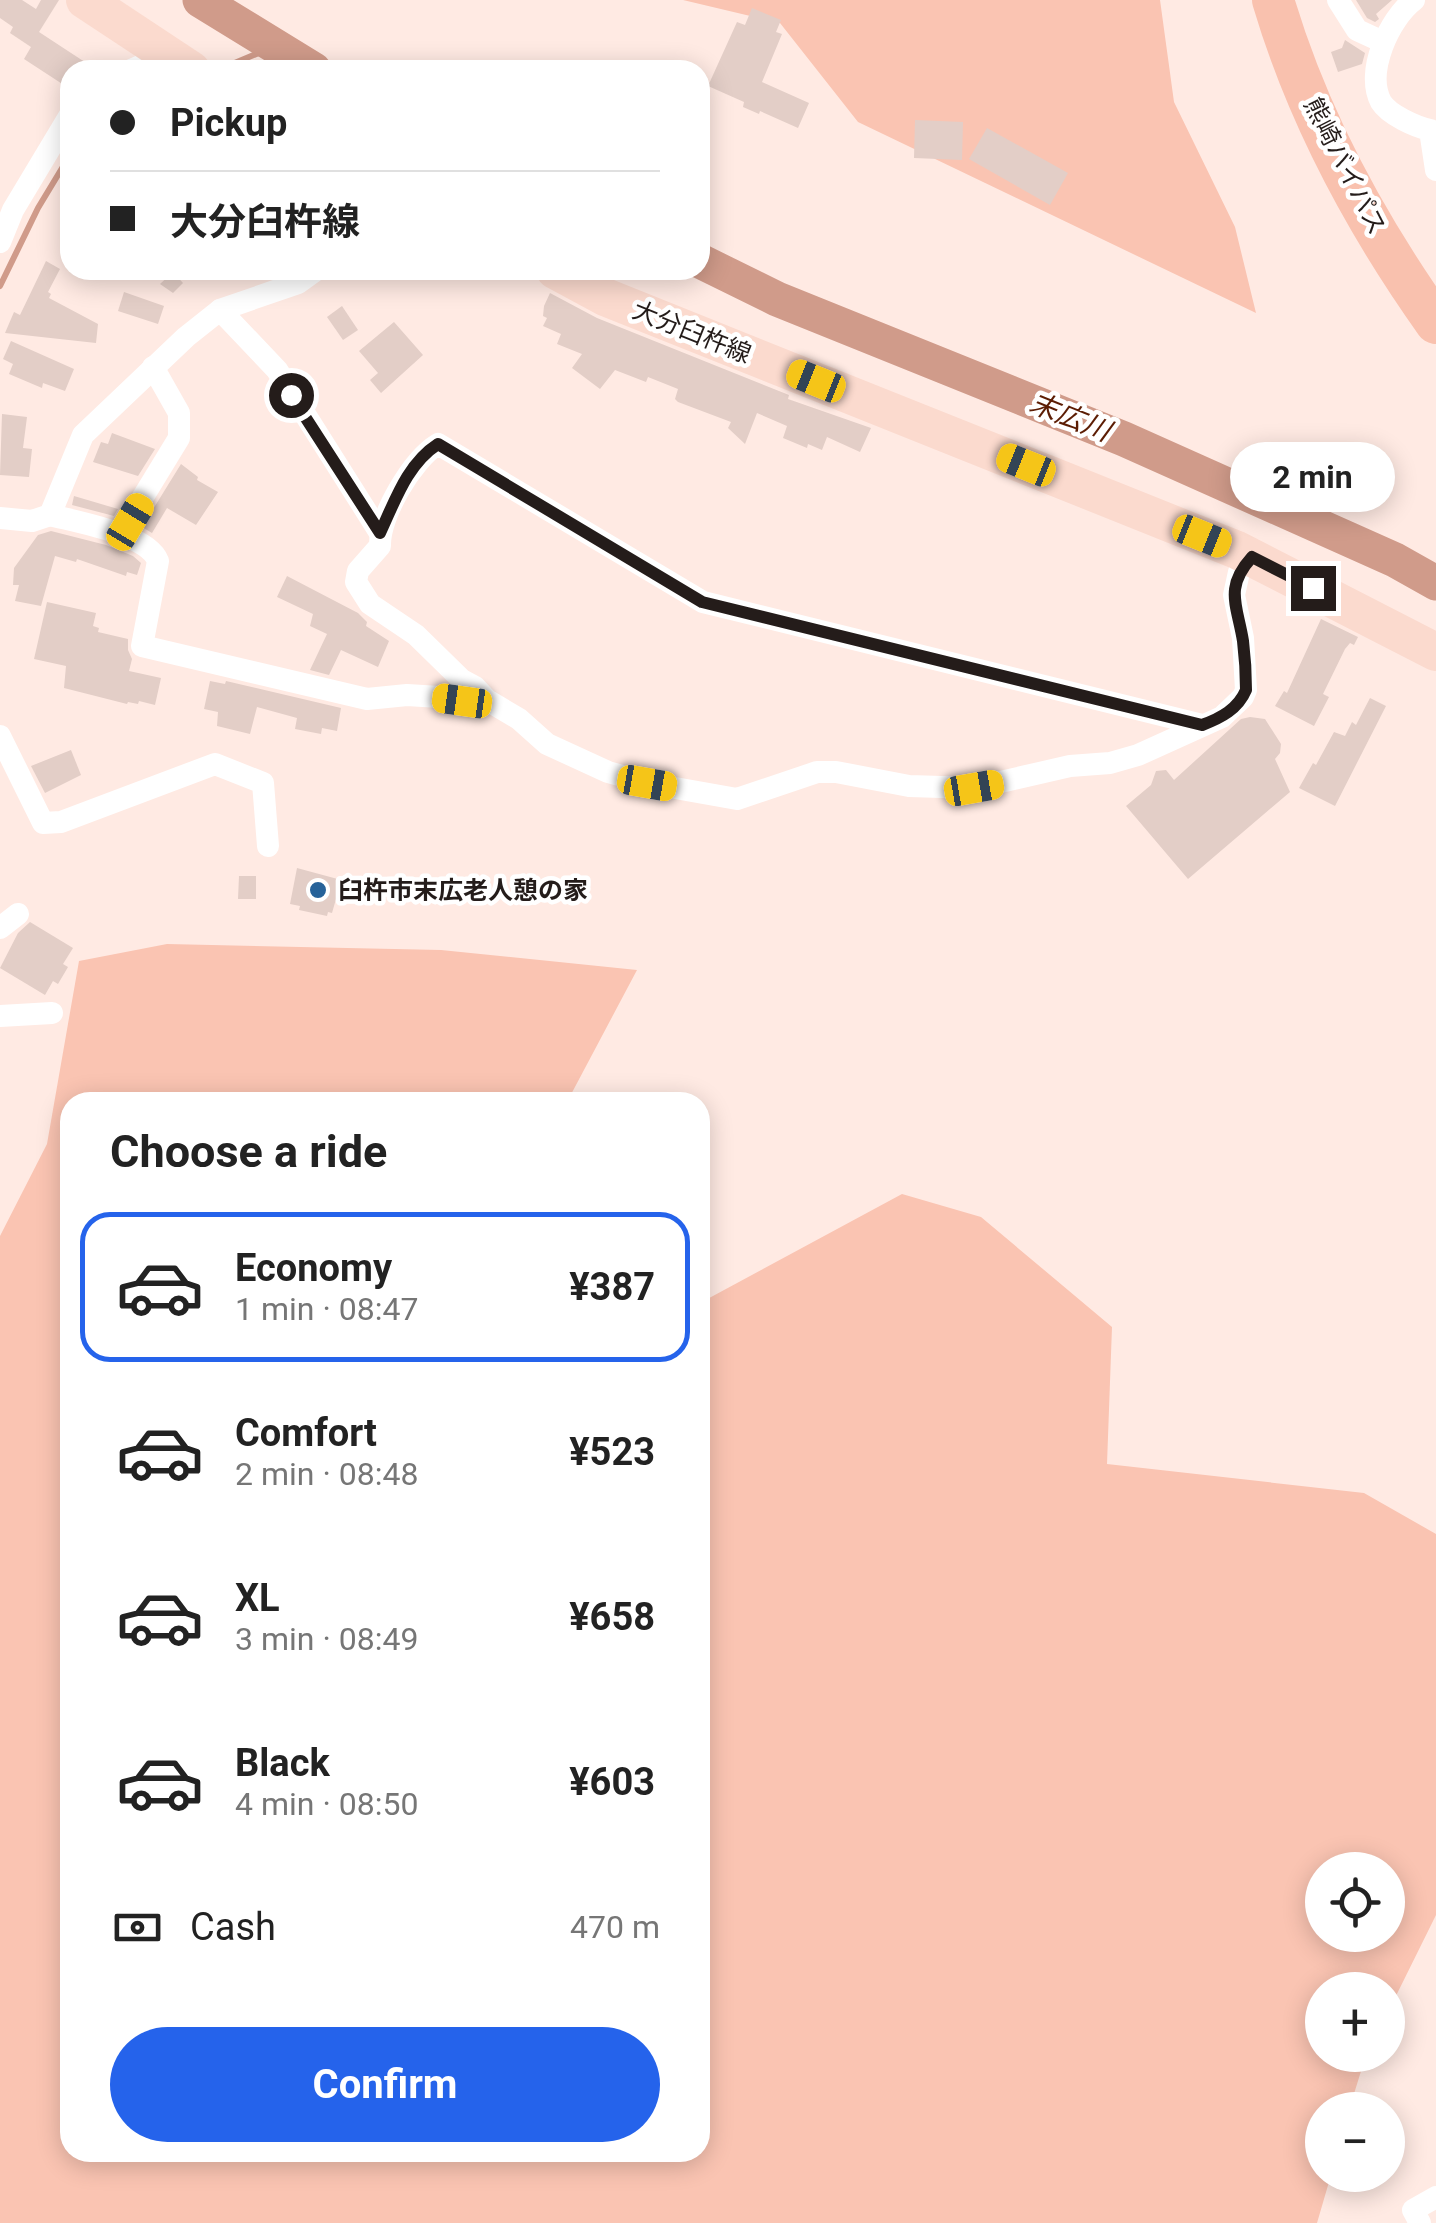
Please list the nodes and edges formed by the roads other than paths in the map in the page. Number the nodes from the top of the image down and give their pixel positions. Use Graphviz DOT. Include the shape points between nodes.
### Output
graph roads {
  1 [pos="85,0"];
  2 [pos="1273,0"];
  3 [pos="1338,0"];
  4 [pos="1414,0"];
  5 [pos="1383,42"];
  6 [pos="175,60"];
  7 [pos="60,132"];
  8 [pos="1436,170"];
  9 [pos="0,242"];
  10 [pos="302,280"];
  11 [pos="574,280"];
  12 [pos="220,310"];
  13 [pos="1436,323"];
  14 [pos="153,368"];
  15 [pos="50,515"];
  16 [pos="0,518"];
  17 [pos="121,533"];
  18 [pos="380,533"];
  19 [pos="1252,557"];
  20 [pos="1435,650"];
  21 [pos="486,700"];
  22 [pos="1202,725"];
  23 [pos="0,736"];
  24 [pos="268,846"];
  25 [pos="52,1014"];
  26 [pos="0,1016"];
  27 [pos="1436,2196"];
  28 [pos="1420,2223"];
  1 -- 6 [label="main road"];
  2 -- 13 [label="highway, 熊崎バイパス" via="1326,137"];
  3 -- 5 [label="street" via="1357,30"];
  4 -- 5 [label="street"];
  5 -- 8 [label="street" via="1382,103 1430,130"];
  7 -- 9 [label="street"];
  10 -- 12 [label="street"];
  11 -- 19 [label="main road, 大分臼杵線"];
  12 -- 14 [label="street"];
  12 -- 18 [label="street" via="276,370"];
  14 -- 15 [label="street" via="82,435"];
  14 -- 17 [label="street" via="180,413 180,438"];
  15 -- 16 [label="street"];
  15 -- 17 [label="street"];
  17 -- 21 [label="street" via="155,553 158,562 142,646 367,698"];
  18 -- 21 [label="street" via="380,546 358,572 364,596"];
  18 -- 22 [label="street" via="409,472 438,444 702,602"];
  19 -- 20 [label="main road, 大分臼杵線"];
  19 -- 22 [label="street" via="1239,572 1234,595 1246,690 1222,717"];
  21 -- 22 [label="street" via="547,744 608,772 737,799 817,772 974,788 1124,759"];
  23 -- 24 [label="street" via="43,823 215,764 264,783"];
  25 -- 26 [label="street"];
  27 -- 28 [label="street" via="1413,2210"];
}
